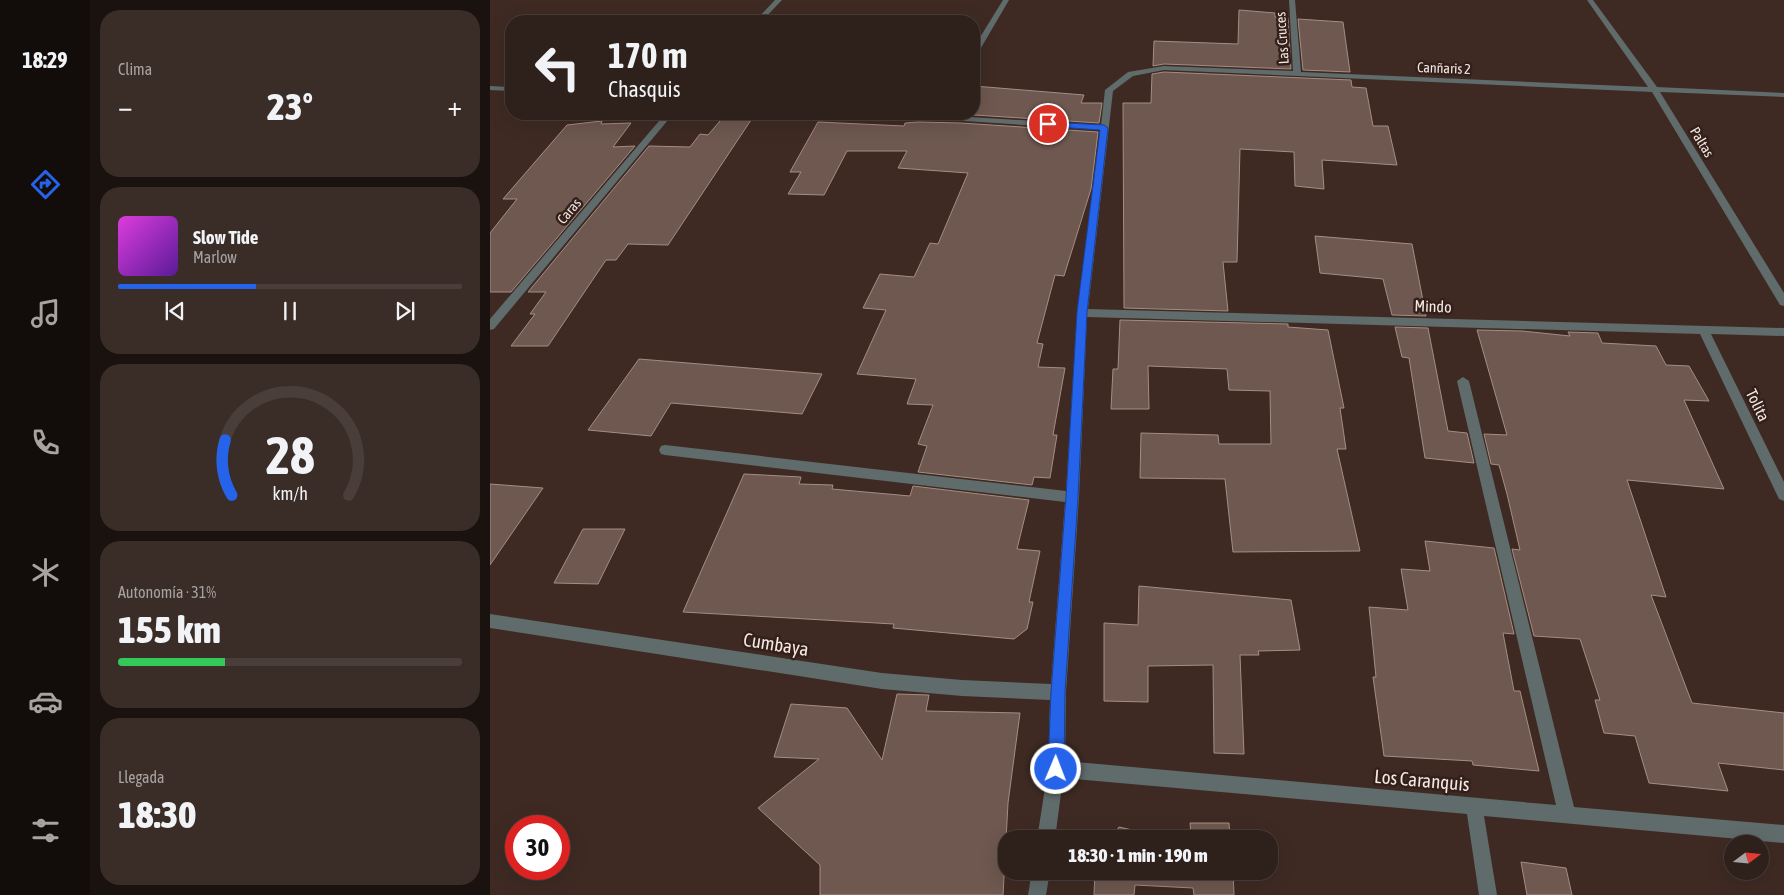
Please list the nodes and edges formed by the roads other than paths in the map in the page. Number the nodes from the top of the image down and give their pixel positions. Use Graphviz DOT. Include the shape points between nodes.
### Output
graph roads {
  1 [pos="779,0"];
  2 [pos="1006,0"];
  3 [pos="1292,0"];
  4 [pos="1590,0"];
  5 [pos="764,15"];
  6 [pos="980,35"];
  7 [pos="984,35"];
  8 [pos="980,42"];
  9 [pos="1297,74"];
  10 [pos="490,88"];
  11 [pos="505,89"];
  12 [pos="1654,89"];
  13 [pos="1784,95"];
  14 [pos="980,119"];
  15 [pos="664,120"];
  16 [pos="1104,128"];
  17 [pos="1784,302"];
  18 [pos="1082,312"];
  19 [pos="490,326"];
  20 [pos="1703,329"];
  21 [pos="1784,332"];
  22 [pos="1463,381"];
  23 [pos="665,450"];
  24 [pos="1784,494"];
  25 [pos="1072,497"];
  26 [pos="490,621"];
  27 [pos="1058,692"];
  28 [pos="1056,769"];
  29 [pos="1474,806"];
  30 [pos="1567,815"];
  31 [pos="1047,830"];
  32 [pos="1784,834"];
  33 [pos="1040,880"];
  34 [pos="1038,895"];
  35 [pos="1488,895"];
  1 -- 5 [label="street"];
  2 -- 7 [label="street"];
  3 -- 9 [label="street, Las Cruces"];
  4 -- 12 [label="street, Paltas"];
  6 -- 7 [label="street"];
  7 -- 8 [label="street"];
  9 -- 12 [label="street, Canñaris 2"];
  9 -- 16 [label="street, Canñaris 2" via="1164,68 1131,74 1109,90"];
  10 -- 11 [label="street"];
  12 -- 13 [label="street, Canñaris 2"];
  12 -- 17 [label="street, Paltas"];
  14 -- 16 [label="street"];
  15 -- 19 [label="street, Caras"];
  16 -- 18 [label="street"];
  18 -- 20 [label="street, Mindo"];
  18 -- 25 [label="street"];
  20 -- 21 [label="street, Mindo"];
  20 -- 24 [label="street, Tolita"];
  22 -- 30 [label="street"];
  23 -- 25 [label="street"];
  25 -- 27 [label="street"];
  26 -- 27 [label="street, Cumbaya" via="882,681"];
  27 -- 28 [label="street"];
  28 -- 29 [label="street, Los Caranquis"];
  28 -- 31 [label="street"];
  29 -- 30 [label="street, Los Caranquis"];
  29 -- 35 [label="street"];
  30 -- 32 [label="street, Los Caranquis"];
  33 -- 34 [label="street"];
}
